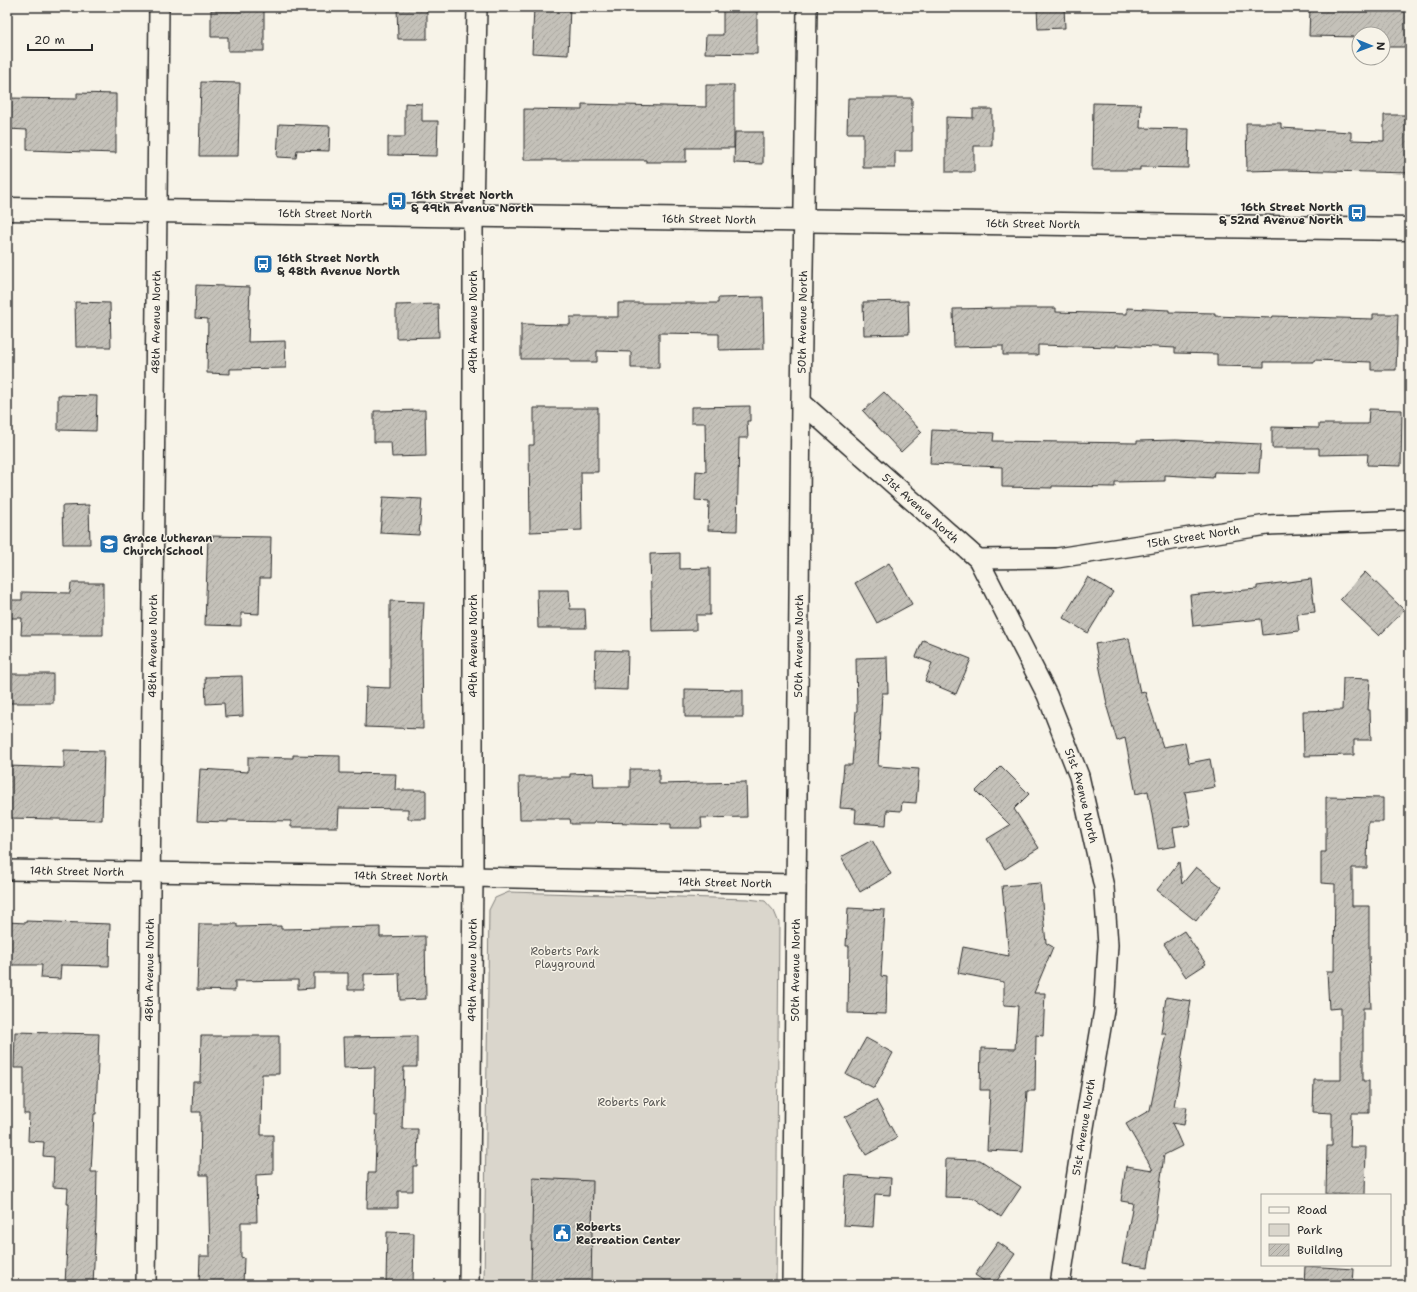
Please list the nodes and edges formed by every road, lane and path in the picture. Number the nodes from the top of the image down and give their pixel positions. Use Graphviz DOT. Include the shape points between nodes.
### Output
graph roads {
  1 [pos="159,7"];
  2 [pos="477,7"];
  3 [pos="807,7"];
  4 [pos="7,209"];
  5 [pos="157,211"];
  6 [pos="473,215"];
  7 [pos="804,220"];
  8 [pos="1410,229"];
  9 [pos="801,402"];
  10 [pos="1410,520"];
  11 [pos="978,559"];
  12 [pos="7,870"];
  13 [pos="149,872"];
  14 [pos="473,877"];
  15 [pos="796,884"];
  16 [pos="146,1285"];
  17 [pos="468,1285"];
  18 [pos="792,1285"];
  19 [pos="1060,1285"];
  1 -- 5 [label="street, 48th Avenue North"];
  2 -- 6 [label="street, 49th Avenue North"];
  3 -- 7 [label="street, 50th Avenue North"];
  4 -- 5 [label="street, 16th Street North"];
  5 -- 6 [label="street, 16th Street North"];
  5 -- 13 [label="street, 48th Avenue North"];
  6 -- 7 [label="street, 16th Street North"];
  6 -- 14 [label="street, 49th Avenue North"];
  7 -- 8 [label="street, 16th Street North"];
  7 -- 9 [label="street, 50th Avenue North"];
  9 -- 11 [label="street, 51st Avenue North"];
  9 -- 15 [label="street, 50th Avenue North"];
  10 -- 11 [label="street, 15th Street North" via="1267,525 1057,558"];
  11 -- 19 [label="street, 51st Avenue North" via="1047,695 1079,776 1104,887 1108,945 1104,1010"];
  12 -- 13 [label="street, 14th Street North"];
  13 -- 14 [label="street, 14th Street North"];
  13 -- 16 [label="street, 48th Avenue North"];
  14 -- 15 [label="street, 14th Street North"];
  14 -- 17 [label="street, 49th Avenue North"];
  15 -- 18 [label="street, 50th Avenue North"];
}
